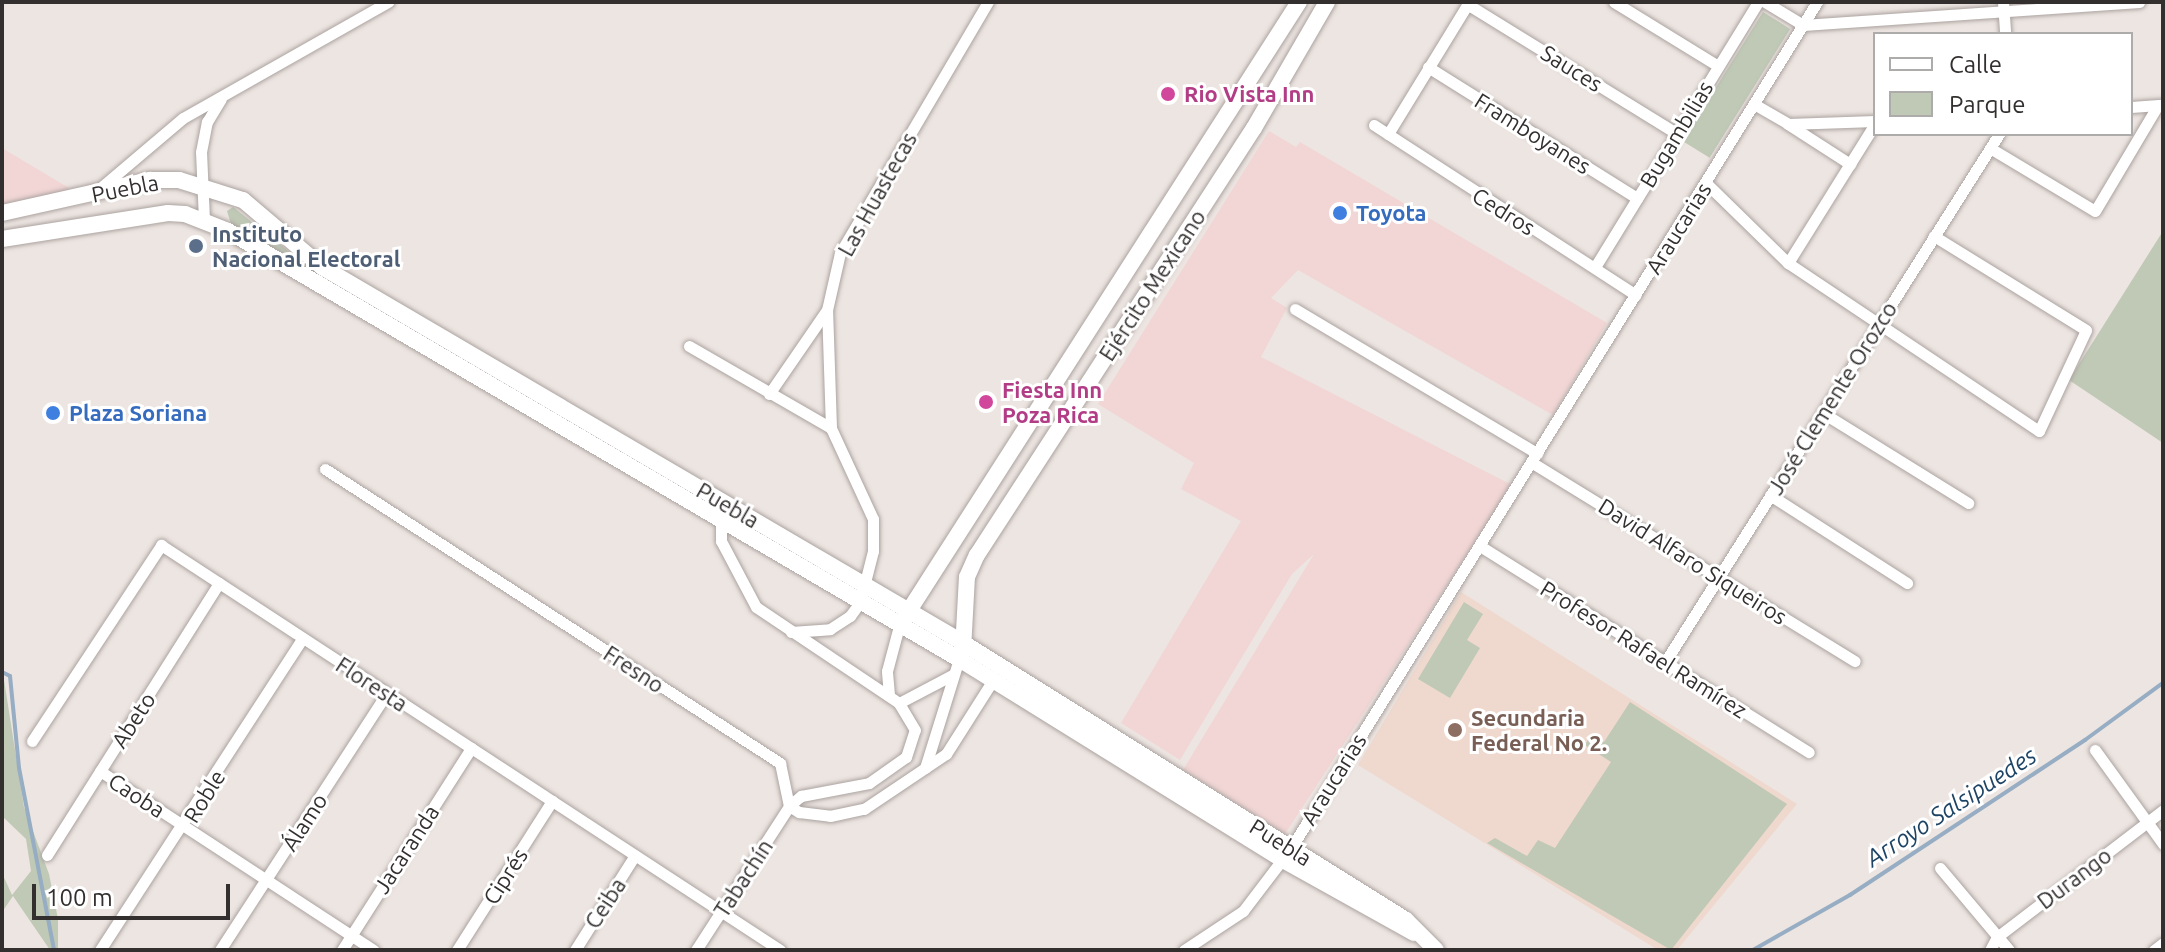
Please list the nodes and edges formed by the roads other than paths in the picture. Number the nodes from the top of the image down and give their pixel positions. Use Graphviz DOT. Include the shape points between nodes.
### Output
graph roads {
  1 [pos="388,2"];
  2 [pos="988,2"];
  3 [pos="1299,2"];
  4 [pos="1327,2"];
  5 [pos="1614,2"];
  6 [pos="1758,2"];
  7 [pos="1765,2"];
  8 [pos="1817,2"];
  9 [pos="2139,2"];
  10 [pos="1468,3"];
  11 [pos="2003,8"];
  12 [pos="1288,19"];
  13 [pos="1803,25"];
  14 [pos="1312,31"];
  15 [pos="2005,32"];
  16 [pos="1718,66"];
  17 [pos="1428,67"];
  18 [pos="221,98"];
  19 [pos="1754,104"];
  20 [pos="2160,105"];
  21 [pos="2133,107"];
  22 [pos="1873,122"];
  23 [pos="1788,124"];
  24 [pos="1374,125"];
  25 [pos="1873,125"];
  26 [pos="1676,133"];
  27 [pos="1388,134"];
  28 [pos="1998,136"];
  29 [pos="1990,148"];
  30 [pos="1850,164"];
  31 [pos="1706,183"];
  32 [pos="205,186"];
  33 [pos="94,194"];
  34 [pos="1637,198"];
  35 [pos="2,213"];
  36 [pos="204,220"];
  37 [pos="1934,236"];
  38 [pos="2,239"];
  39 [pos="1788,263"];
  40 [pos="1131,265"];
  41 [pos="1595,267"];
  42 [pos="1154,280"];
  43 [pos="1636,295"];
  44 [pos="1295,309"];
  45 [pos="827,310"];
  46 [pos="1880,322"];
  47 [pos="689,346"];
  48 [pos="769,394"];
  49 [pos="1823,413"];
  50 [pos="831,428"];
  51 [pos="1534,458"];
  52 [pos="325,469"];
  53 [pos="1770,495"];
  54 [pos="1968,503"];
  55 [pos="723,512"];
  56 [pos="1480,546"];
  57 [pos="949,554"];
  58 [pos="1719,576"];
  59 [pos="967,577"];
  60 [pos="219,583"];
  61 [pos="1907,583"];
  62 [pos="862,594"];
  63 [pos="909,612"];
  64 [pos="899,626"];
  65 [pos="791,632"];
  66 [pos="303,638"];
  67 [pos="960,659"];
  68 [pos="1855,661"];
  69 [pos="1665,662"];
  70 [pos="993,680"];
  71 [pos="387,693"];
  72 [pos="889,695"];
  73 [pos="899,703"];
  74 [pos="32,741"];
  75 [pos="471,748"];
  76 [pos="2095,750"];
  77 [pos="1809,752"];
  78 [pos="925,769"];
  79 [pos="100,771"];
  80 [pos="552,801"];
  81 [pos="789,806"];
  82 [pos="2163,810"];
  83 [pos="2147,822"];
  84 [pos="184,826"];
  85 [pos="2163,844"];
  86 [pos="1286,854"];
  87 [pos="47,855"];
  88 [pos="635,855"];
  89 [pos="1940,868"];
  90 [pos="266,880"];
  91 [pos="721,912"];
  92 [pos="351,935"];
  93 [pos="1997,937"];
  94 [pos="2163,943"];
  95 [pos="1431,944"];
  96 [pos="100,950"];
  97 [pos="220,950"];
  98 [pos="342,950"];
  99 [pos="374,950"];
  100 [pos="457,950"];
  101 [pos="575,950"];
  102 [pos="696,950"];
  103 [pos="780,950"];
  104 [pos="1184,950"];
  105 [pos="1990,950"];
  106 [pos="2009,950"];
  107 [pos="2154,950"];
  1 -- 18 [label="street"];
  2 -- 45 [label="street, Las Huastecas" via="840,253"];
  3 -- 12 [label="main road, Ejército Mexicano"];
  4 -- 14 [label="main road, Ejército Mexicano"];
  5 -- 16 [label="street"];
  6 -- 16 [label="street, Bugambilias"];
  7 -- 13 [label="street"];
  8 -- 13 [label="street, Araucarias"];
  9 -- 11 [label="street"];
  10 -- 17 [label="street"];
  10 -- 26 [label="street, Sauces"];
  11 -- 13 [label="street"];
  11 -- 15 [label="street"];
  12 -- 14 [label="main road"];
  12 -- 40 [label="main road, Ejército Mexicano"];
  13 -- 19 [label="street, Araucarias"];
  14 -- 42 [label="main road, Ejército Mexicano"];
  16 -- 26 [label="street, Bugambilias"];
  17 -- 27 [label="street"];
  17 -- 34 [label="street, Framboyanes"];
  18 -- 32 [label="street" via="207,122 201,152"];
  18 -- 33 [label="street" via="183,118"];
  19 -- 23 [label="street"];
  19 -- 31 [label="street, Araucarias"];
  20 -- 21 [label="street"];
  20 -- 29 [label="street" via="2095,211"];
  22 -- 23 [label="street"];
  23 -- 30 [label="street"];
  24 -- 27 [label="street, Cedros"];
  25 -- 30 [label="street"];
  26 -- 34 [label="street, Bugambilias"];
  27 -- 41 [label="street, Cedros"];
  28 -- 29 [label="street, José Clemente Orozco"];
  29 -- 37 [label="street, José Clemente Orozco"];
  30 -- 39 [label="street"];
  31 -- 39 [label="street"];
  31 -- 43 [label="street, Araucarias"];
  32 -- 33 [label="main road, Puebla" via="150,180"];
  32 -- 36 [label="street"];
  32 -- 55 [label="main road, Puebla" via="243,200 322,267"];
  33 -- 35 [label="main road, Puebla"];
  34 -- 41 [label="street, Bugambilias"];
  36 -- 38 [label="main road, Puebla" via="168,213"];
  36 -- 55 [label="main road, Puebla"];
  37 -- 46 [label="street, José Clemente Orozco"];
  37 -- 46 [label="street" via="2086,330 2039,431"];
  39 -- 46 [label="street"];
  40 -- 42 [label="main road"];
  40 -- 57 [label="main road, Ejército Mexicano"];
  41 -- 43 [label="street, Cedros"];
  42 -- 59 [label="main road, Ejército Mexicano"];
  43 -- 51 [label="street, Araucarias"];
  44 -- 51 [label="street"];
  45 -- 48 [label="street"];
  45 -- 50 [label="street, Las Huastecas"];
  46 -- 49 [label="street, José Clemente Orozco"];
  47 -- 48 [label="street"];
  48 -- 50 [label="street"];
  49 -- 53 [label="street, José Clemente Orozco"];
  49 -- 54 [label="street"];
  50 -- 62 [label="street, Las Huastecas" via="873,519 873,551"];
  51 -- 56 [label="street, Araucarias"];
  51 -- 58 [label="street, David Alfaro Siqueiros"];
  52 -- 81 [label="street, Fresno" via="780,763"];
  53 -- 58 [label="street, José Clemente Orozco"];
  53 -- 61 [label="street"];
  55 -- 62 [label="main road, Puebla"];
  55 -- 65 [label="street" via="721,541 744,592"];
  56 -- 69 [label="street, Profesor Rafael Ramírez"];
  56 -- 86 [label="street, Araucarias"];
  57 -- 59 [label="main road"];
  57 -- 63 [label="main road, Ejército Mexicano"];
  58 -- 68 [label="street, David Alfaro Siqueiros"];
  58 -- 69 [label="street, José Clemente Orozco"];
  59 -- 67 [label="main road"];
  60 -- 66 [label="street, Floresta"];
  60 -- 74 [label="street, Floresta" via="161,545"];
  60 -- 79 [label="street, Abeto"];
  62 -- 63 [label="main road, Puebla"];
  62 -- 64 [label="main road, Puebla"];
  62 -- 65 [label="street" via="830,629"];
  63 -- 64 [label="main road, Ejército Mexicano"];
  63 -- 67 [label="main road, Puebla"];
  64 -- 67 [label="main road, Puebla"];
  64 -- 72 [label="street" via="889,658"];
  65 -- 72 [label="street"];
  66 -- 71 [label="street, Floresta"];
  66 -- 84 [label="street, Roble"];
  67 -- 70 [label="main road, Puebla"];
  67 -- 73 [label="street"];
  67 -- 78 [label="street"];
  67 -- 86 [label="main road, Puebla"];
  69 -- 77 [label="street, Profesor Rafael Ramírez"];
  70 -- 78 [label="street" via="946,754"];
  70 -- 86 [label="main road, Puebla"];
  71 -- 75 [label="street, Floresta"];
  71 -- 90 [label="street, Álamo"];
  72 -- 73 [label="street"];
  73 -- 81 [label="street" via="915,730 906,757 869,783 801,796"];
  75 -- 80 [label="street, Floresta"];
  75 -- 92 [label="street, Jacaranda"];
  76 -- 83 [label="street"];
  78 -- 81 [label="street" via="864,809 830,816"];
  79 -- 84 [label="street, Caoba"];
  79 -- 87 [label="street, Abeto"];
  80 -- 88 [label="street, Floresta"];
  80 -- 100 [label="street, Ciprés"];
  81 -- 91 [label="street, Tabachín"];
  82 -- 83 [label="street, Durango"];
  83 -- 85 [label="street"];
  83 -- 93 [label="street, Durango"];
  84 -- 90 [label="street, Caoba"];
  84 -- 96 [label="street, Roble"];
  86 -- 95 [label="main road, Puebla"];
  86 -- 104 [label="street, Araucarias" via="1243,911"];
  88 -- 91 [label="street, Floresta"];
  88 -- 101 [label="street, Ceiba"];
  89 -- 93 [label="street"];
  90 -- 92 [label="street, Caoba"];
  90 -- 97 [label="street, Álamo"];
  91 -- 102 [label="street, Tabachín"];
  91 -- 103 [label="street, Floresta"];
  92 -- 98 [label="street, Jacaranda"];
  92 -- 99 [label="street, Caoba"];
  93 -- 105 [label="street, Durango"];
  93 -- 106 [label="street"];
  94 -- 107 [label="street"];
}
